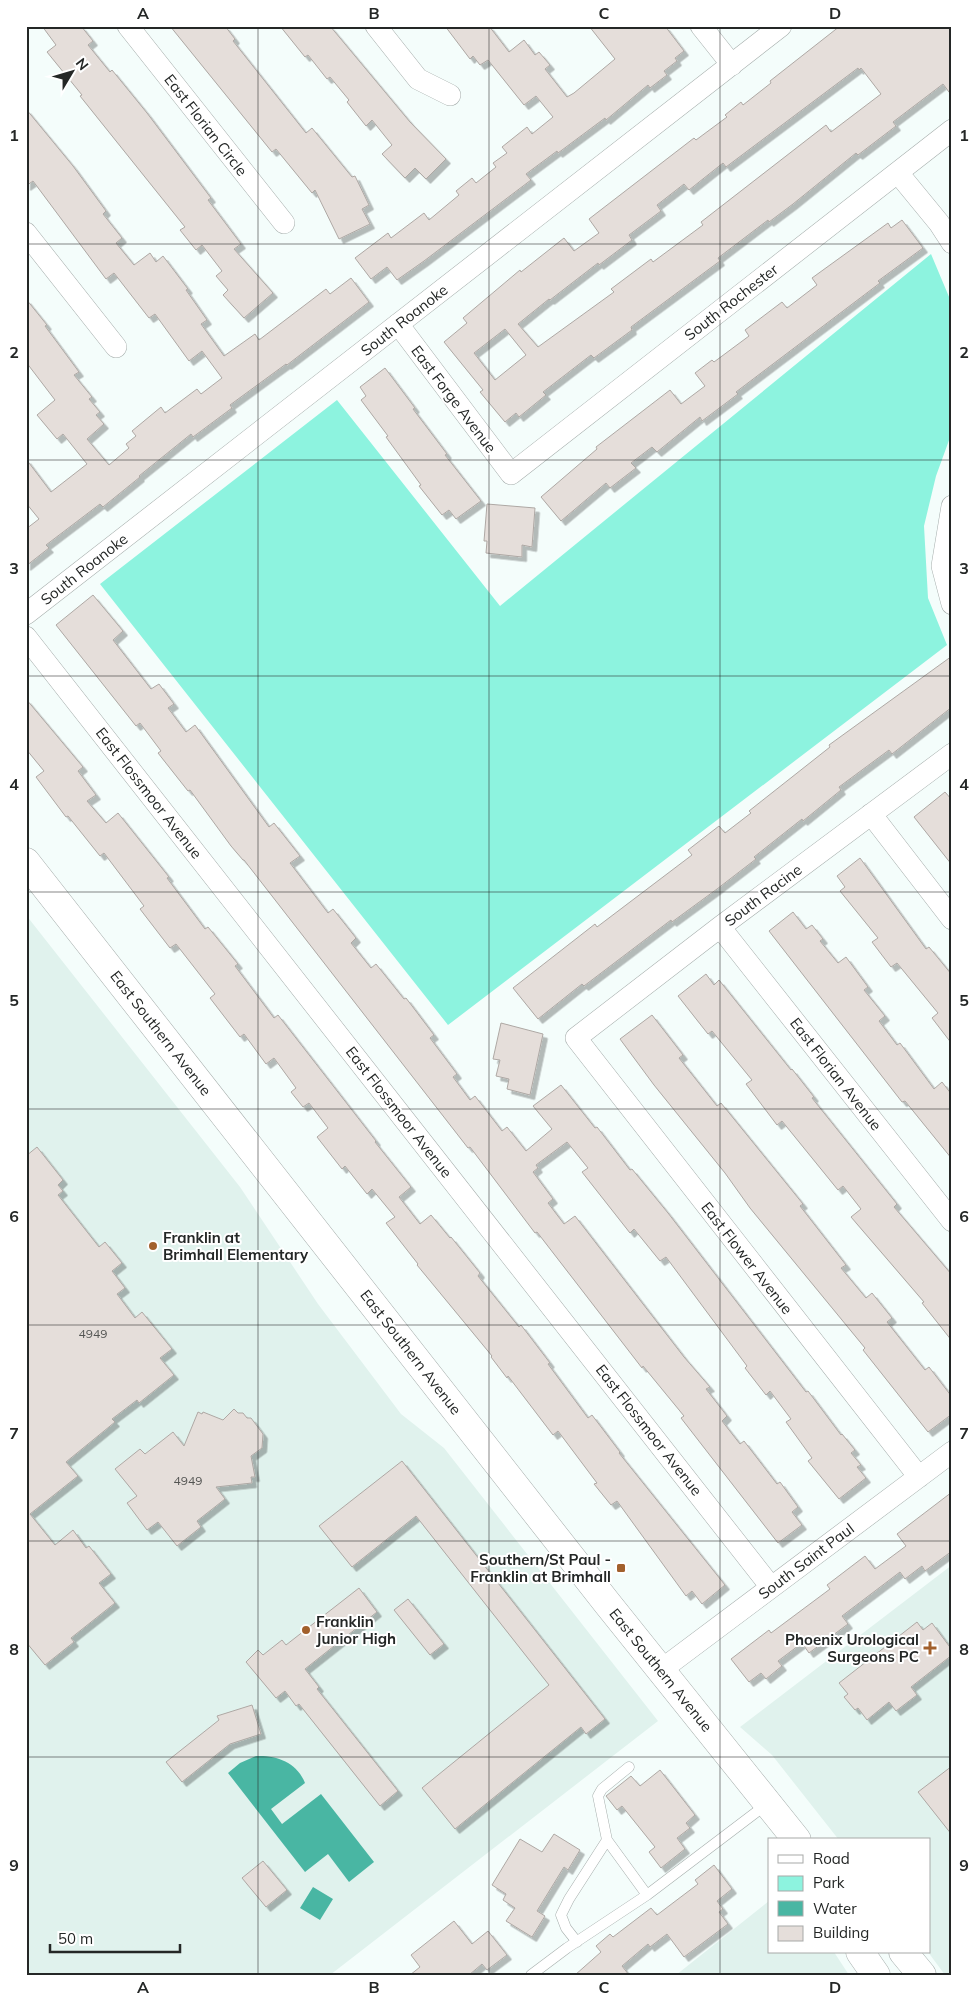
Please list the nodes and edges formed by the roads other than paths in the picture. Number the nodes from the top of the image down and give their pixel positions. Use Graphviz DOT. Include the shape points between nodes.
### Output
graph roads {
  1 [pos="128,26"];
  2 [pos="376,26"];
  3 [pos="701,26"];
  4 [pos="781,26"];
  5 [pos="732,65"];
  6 [pos="450,95"];
  7 [pos="952,130"];
  8 [pos="898,173"];
  9 [pos="284,223"];
  10 [pos="26,233"];
  11 [pos="952,243"];
  12 [pos="398,324"];
  13 [pos="116,347"];
  14 [pos="511,474"];
  15 [pos="952,506"];
  16 [pos="952,604"];
  17 [pos="26,614"];
  18 [pos="26,637"];
  19 [pos="952,754"];
  20 [pos="871,814"];
  21 [pos="26,862"];
  22 [pos="952,918"];
  23 [pos="720,926"];
  24 [pos="576,1038"];
  25 [pos="952,1221"];
  26 [pos="952,1452"];
  27 [pos="919,1477"];
  28 [pos="771,1587"];
  29 [pos="662,1670"];
  30 [pos="629,1767"];
  31 [pos="768,1804"];
  32 [pos="795,1838"];
  33 [pos="607,1840"];
  34 [pos="647,1895"];
  35 [pos="576,1942"];
  36 [pos="861,1954"];
  37 [pos="906,1954"];
  38 [pos="531,1975"];
  39 [pos="876,1975"];
  40 [pos="922,1975"];
  1 -- 9 [label="street, East Florian Circle"];
  2 -- 6 [label="street" via="418,78"];
  3 -- 5 [label="street"];
  4 -- 5 [label="street, South Roanoke"];
  5 -- 12 [label="street, South Roanoke"];
  7 -- 8 [label="street, South Rochester"];
  8 -- 11 [label="street"];
  8 -- 14 [label="street, South Rochester"];
  10 -- 13 [label="street"];
  12 -- 14 [label="street, East Forge Avenue"];
  12 -- 17 [label="street, South Roanoke"];
  15 -- 16 [label="street" via="942,566"];
  18 -- 28 [label="street, East Flossmoor Avenue"];
  19 -- 20 [label="street, South Racine"];
  20 -- 22 [label="street"];
  20 -- 23 [label="street, South Racine"];
  21 -- 29 [label="main road, East Southern Avenue"];
  23 -- 24 [label="street, South Racine"];
  23 -- 25 [label="street, East Florian Avenue"];
  24 -- 27 [label="street, East Flower Avenue"];
  26 -- 27 [label="street, South Saint Paul"];
  27 -- 28 [label="street, South Saint Paul"];
  28 -- 29 [label="street, South Saint Paul"];
  29 -- 31 [label="main road, East Southern Avenue"];
  30 -- 33 [label="lane" via="598,1796"];
  31 -- 32 [label="main road, East Southern Avenue"];
  31 -- 34 [label="lane"];
  33 -- 34 [label="lane"];
  33 -- 35 [label="lane" via="561,1915"];
  34 -- 35 [label="lane"];
  35 -- 38 [label="lane"];
  36 -- 39 [label="main road"];
  37 -- 40 [label="main road"];
}
